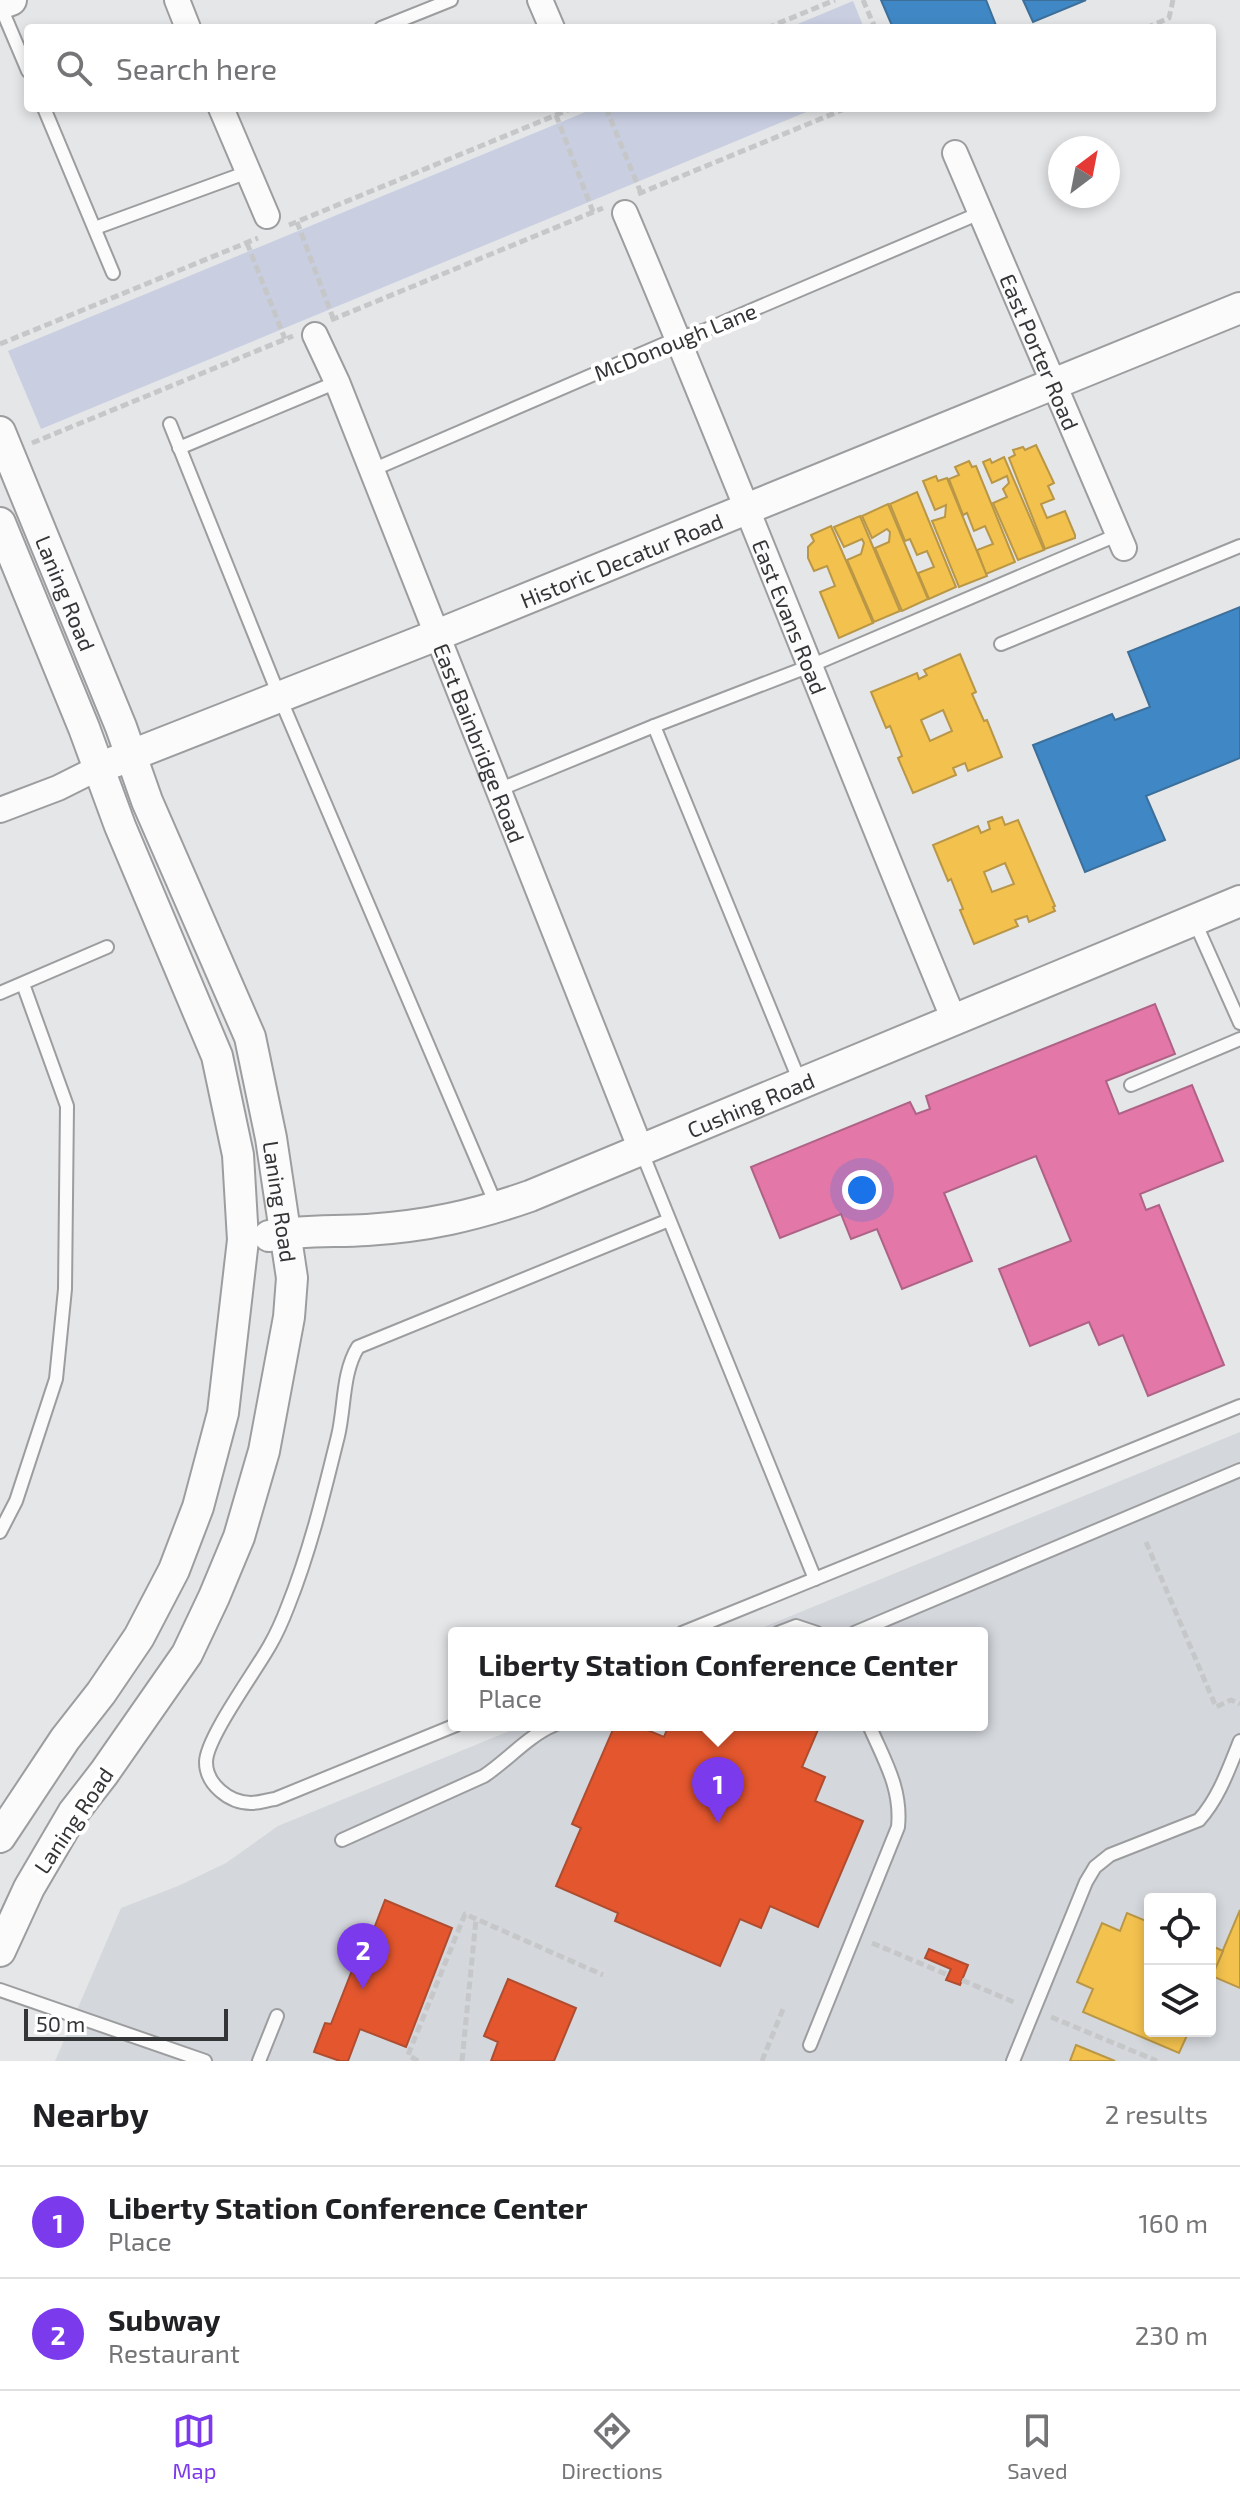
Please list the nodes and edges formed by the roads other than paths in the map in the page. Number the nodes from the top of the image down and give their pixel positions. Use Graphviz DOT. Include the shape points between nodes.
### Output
graph roads {
  1 [pos="11,0"];
  2 [pos="177,0"];
  3 [pos="451,0"];
  4 [pos="540,0"];
  5 [pos="0,4"];
  6 [pos="186,24"];
  7 [pos="391,24"];
  8 [pos="550,24"];
  9 [pos="24,61"];
  10 [pos="46,112"];
  11 [pos="223,112"];
  12 [pos="955,153"];
  13 [pos="248,172"];
  14 [pos="620,206"];
  15 [pos="980,213"];
  16 [pos="267,216"];
  17 [pos="95,228"];
  18 [pos="113,273"];
  19 [pos="1240,308"];
  20 [pos="311,331"];
  21 [pos="678,338"];
  22 [pos="337,382"];
  23 [pos="1052,385"];
  24 [pos="170,424"];
  25 [pos="14,439"];
  26 [pos="179,448"];
  27 [pos="372,470"];
  28 [pos="746,510"];
  29 [pos="0,523"];
  30 [pos="1120,541"];
  31 [pos="1240,546"];
  32 [pos="437,635"];
  33 [pos="1001,644"];
  34 [pos="810,666"];
  35 [pos="280,698"];
  36 [pos="654,726"];
  37 [pos="131,756"];
  38 [pos="98,768"];
  39 [pos="498,790"];
  40 [pos="0,810"];
  41 [pos="1240,901"];
  42 [pos="1194,920"];
  43 [pos="107,947"];
  44 [pos="23,984"];
  45 [pos="0,993"];
  46 [pos="954,1020"];
  47 [pos="1240,1023"];
  48 [pos="1240,1039"];
  49 [pos="800,1083"];
  50 [pos="1131,1085"];
  51 [pos="641,1150"];
  52 [pos="497,1208"];
  53 [pos="669,1220"];
  54 [pos="286,1233"];
  55 [pos="243,1240"];
  56 [pos="1240,1406"];
  57 [pos="1240,1470"];
  58 [pos="0,1532"];
  59 [pos="815,1579"];
  60 [pos="697,1627"];
  61 [pos="868,1627"];
  62 [pos="448,1728"];
  63 [pos="541,1731"];
  64 [pos="872,1731"];
  65 [pos="1240,1741"];
  66 [pos="0,1837"];
  67 [pos="342,1840"];
  68 [pos="0,1951"];
  69 [pos="0,1990"];
  70 [pos="277,2016"];
  71 [pos="810,2045"];
  72 [pos="205,2061"];
  73 [pos="259,2061"];
  74 [pos="1013,2061"];
  1 -- 5 [label="street"];
  2 -- 6 [label="street"];
  3 -- 7 [label="lane"];
  4 -- 8 [label="street"];
  5 -- 9 [label="lane"];
  10 -- 17 [label="lane"];
  11 -- 13 [label="street"];
  12 -- 15 [label="street, East Porter Road"];
  13 -- 16 [label="street"];
  13 -- 17 [label="lane"];
  14 -- 21 [label="street, East Evans Road"];
  15 -- 21 [label="lane, McDonough Lane"];
  15 -- 23 [label="street, East Porter Road"];
  17 -- 18 [label="lane"];
  19 -- 23 [label="street, Historic Decatur Road"];
  20 -- 22 [label="street, East Bainbridge Road"];
  21 -- 27 [label="lane, McDonough Lane"];
  21 -- 28 [label="street, East Evans Road"];
  22 -- 26 [label="lane"];
  22 -- 27 [label="street, East Bainbridge Road"];
  23 -- 28 [label="street, Historic Decatur Road"];
  23 -- 30 [label="street, East Porter Road"];
  24 -- 26 [label="lane"];
  25 -- 37 [label="street, Laning Road"];
  26 -- 35 [label="lane"];
  27 -- 32 [label="street, East Bainbridge Road"];
  28 -- 32 [label="street, Historic Decatur Road"];
  28 -- 34 [label="street, East Evans Road"];
  29 -- 38 [label="street, Laning Road"];
  30 -- 34 [label="lane"];
  31 -- 33 [label="lane"];
  32 -- 35 [label="street, Historic Decatur Road"];
  32 -- 39 [label="street, East Bainbridge Road"];
  34 -- 36 [label="lane"];
  34 -- 46 [label="street, East Evans Road"];
  35 -- 37 [label="street, Historic Decatur Road"];
  35 -- 52 [label="lane"];
  36 -- 39 [label="lane"];
  36 -- 49 [label="lane"];
  37 -- 38 [label="street, Historic Decatur Road"];
  37 -- 54 [label="street, Laning Road" via="250,1037"];
  38 -- 40 [label="street, Historic Decatur Road"];
  38 -- 55 [label="street, Laning Road" via="217,1056 238,1155"];
  39 -- 51 [label="street, East Bainbridge Road"];
  41 -- 42 [label="street, Cushing Road"];
  42 -- 46 [label="street, Cushing Road"];
  42 -- 47 [label="lane"];
  43 -- 44 [label="lane"];
  44 -- 45 [label="lane"];
  44 -- 58 [label="lane" via="67,1106 65,1289 56,1379 16,1501"];
  46 -- 49 [label="street, Cushing Road"];
  48 -- 50 [label="lane"];
  49 -- 51 [label="street, Cushing Road"];
  51 -- 52 [label="street, Cushing Road"];
  51 -- 53 [label="lane"];
  52 -- 54 [label="street, Cushing Road" via="422,1224"];
  53 -- 59 [label="lane"];
  53 -- 62 [label="lane" via="358,1347 315,1526 288,1606 212,1739 206,1762 213,1784 249,1803 275,1799"];
  54 -- 55 [label="street, Cushing Road"];
  54 -- 68 [label="street, Laning Road" via="292,1278 289,1317 264,1451 239,1537 187,1654 73,1813"];
  55 -- 66 [label="street, Laning Road" via="223,1413 198,1507 174,1570 139,1637"];
  56 -- 59 [label="lane"];
  57 -- 61 [label="lane"];
  59 -- 60 [label="lane"];
  63 -- 67 [label="lane" via="484,1776"];
  64 -- 71 [label="lane" via="895,1783 898,1827"];
  65 -- 74 [label="lane" via="1221,1787 1199,1820 1110,1855 1095,1867"];
  69 -- 72 [label="lane"];
  70 -- 73 [label="lane"];
}
